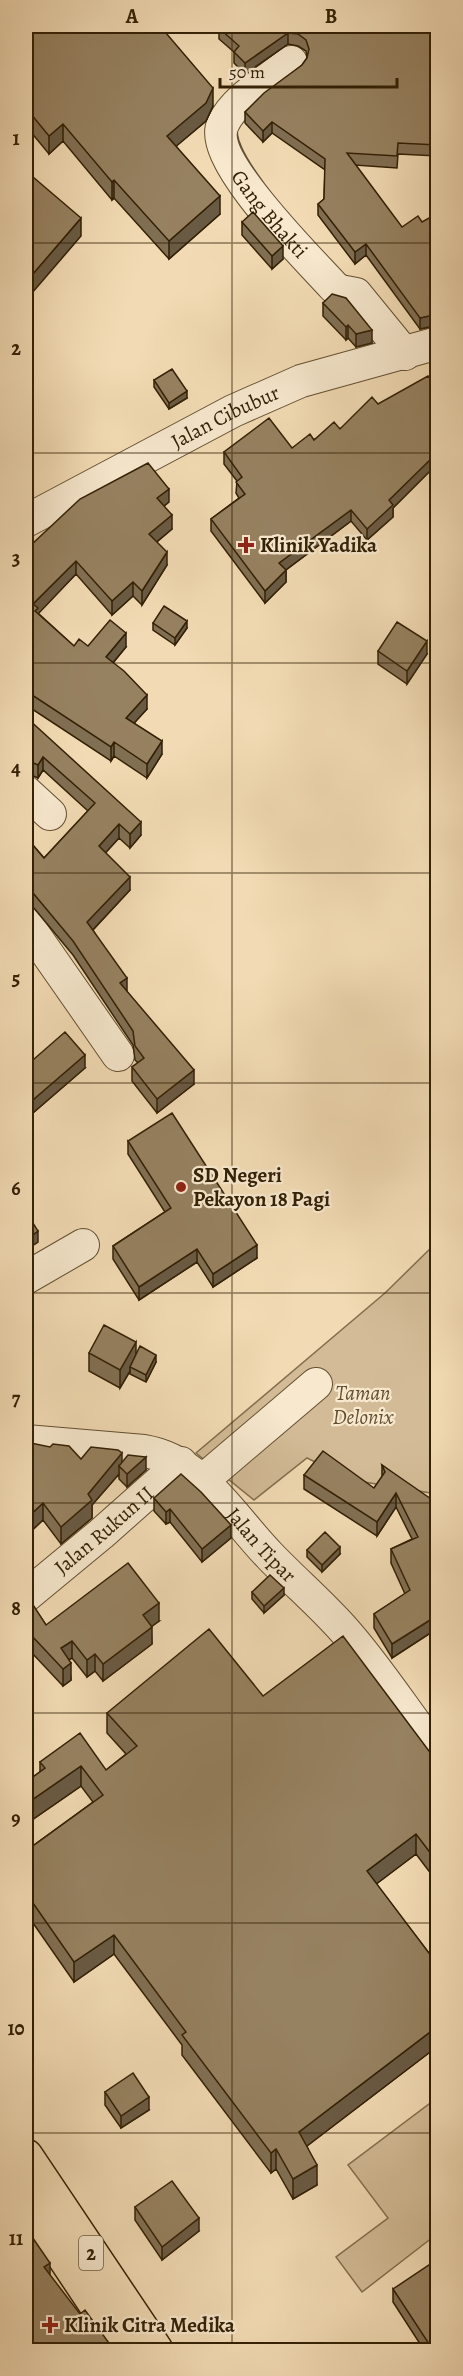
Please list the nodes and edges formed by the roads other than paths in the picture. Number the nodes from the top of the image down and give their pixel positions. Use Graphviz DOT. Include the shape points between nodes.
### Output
graph roads {
  1 [pos="291,62"];
  2 [pos="438,343"];
  3 [pos="405,354"];
  4 [pos="26,521"];
  5 [pos="26,792"];
  6 [pos="51,814"];
  7 [pos="26,923"];
  8 [pos="118,1055"];
  9 [pos="83,1245"];
  10 [pos="26,1278"];
  11 [pos="316,1384"];
  12 [pos="26,1441"];
  13 [pos="192,1472"];
  14 [pos="26,1596"];
  15 [pos="438,1754"];
  16 [pos="26,2156"];
  17 [pos="26,2200"];
  18 [pos="126,2350"];
  19 [pos="156,2350"];
  1 -- 3 [label="street, Gang Bhakti" via="239,103 223,123 222,143 231,165 266,212 334,287 356,294"];
  2 -- 3 [label="street, Jalan Cibubur"];
  3 -- 4 [label="street, Jalan Cibubur" via="301,381 233,411"];
  5 -- 6 [label="street"];
  7 -- 8 [label="street"];
  9 -- 10 [label="street"];
  11 -- 13 [label="street, Jalan Rukun II"];
  12 -- 13 [label="street, Jalan Tipar" via="163,1454"];
  13 -- 14 [label="street, Jalan Rukun II"];
  13 -- 15 [label="street, Jalan Tipar" via="345,1631"];
  16 -- 19 [label="highway, 2"];
  17 -- 18 [label="highway, 2"];
}
